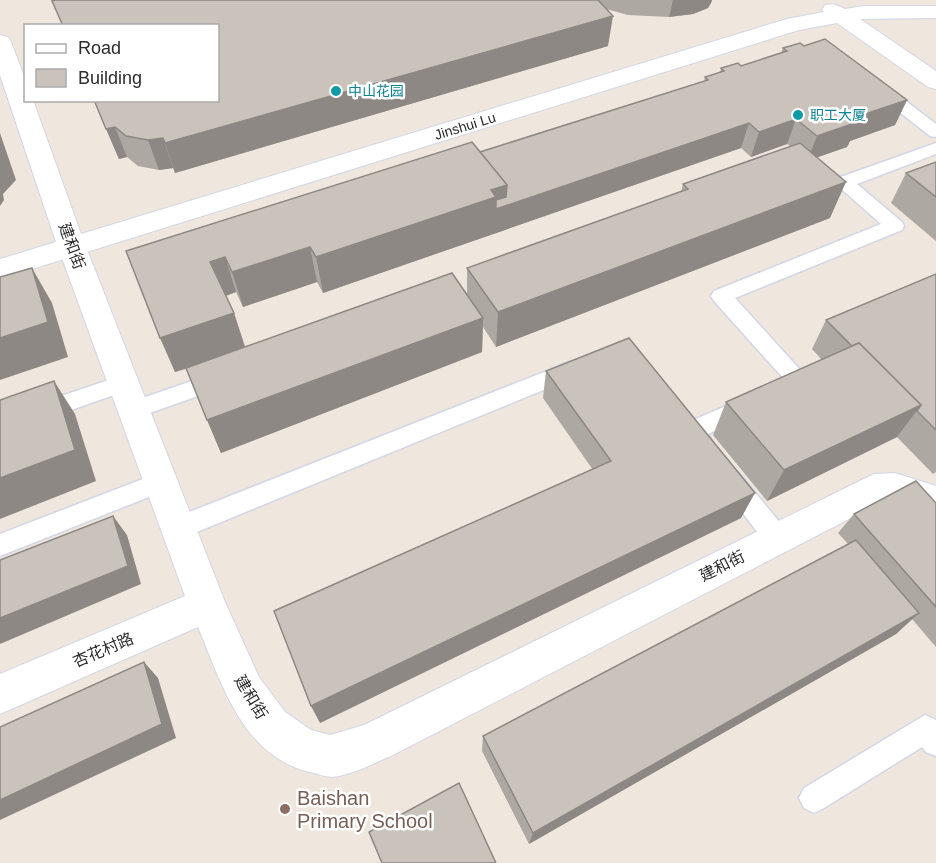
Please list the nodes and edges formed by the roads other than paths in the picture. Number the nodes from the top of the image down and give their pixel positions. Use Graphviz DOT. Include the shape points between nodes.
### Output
graph roads {
  1 [pos="819,0"];
  2 [pos="851,9"];
  3 [pos="936,12"];
  4 [pos="0,42"];
  5 [pos="936,62"];
  6 [pos="869,81"];
  7 [pos="936,82"];
  8 [pos="936,132"];
  9 [pos="936,148"];
  10 [pos="72,247"];
  11 [pos="0,269"];
  12 [pos="596,360"];
  13 [pos="244,370"];
  14 [pos="128,396"];
  15 [pos="0,426"];
  16 [pos="161,482"];
  17 [pos="936,501"];
  18 [pos="178,528"];
  19 [pos="777,538"];
  20 [pos="0,545"];
  21 [pos="207,605"];
  22 [pos="0,694"];
  23 [pos="936,742"];
  24 [pos="814,798"];
  1 -- 2 [label="street"];
  2 -- 3 [label="street, Jinshui Lu"];
  2 -- 5 [label="street"];
  2 -- 7 [label="street"];
  2 -- 10 [label="street, Jinshui Lu"];
  4 -- 10 [label="street, 建和街"];
  6 -- 8 [label="lane"];
  9 -- 19 [label="lane" via="844,182 895,226 721,296 800,382 692,430"];
  10 -- 11 [label="street, Jinshui Lu"];
  10 -- 14 [label="street, 建和街"];
  12 -- 18 [label="lane"];
  13 -- 14 [label="lane"];
  14 -- 15 [label="lane"];
  14 -- 16 [label="street, 建和街"];
  16 -- 18 [label="street, 建和街"];
  16 -- 20 [label="lane"];
  17 -- 19 [label="street, 建和街" via="895,488 874,489"];
  18 -- 21 [label="street, 建和街"];
  19 -- 21 [label="street, 建和街" via="378,740 330,756 302,749 270,727 244,691"];
  21 -- 22 [label="street, 杏花村路"];
  23 -- 24 [label="lane" via="925,729"];
}
